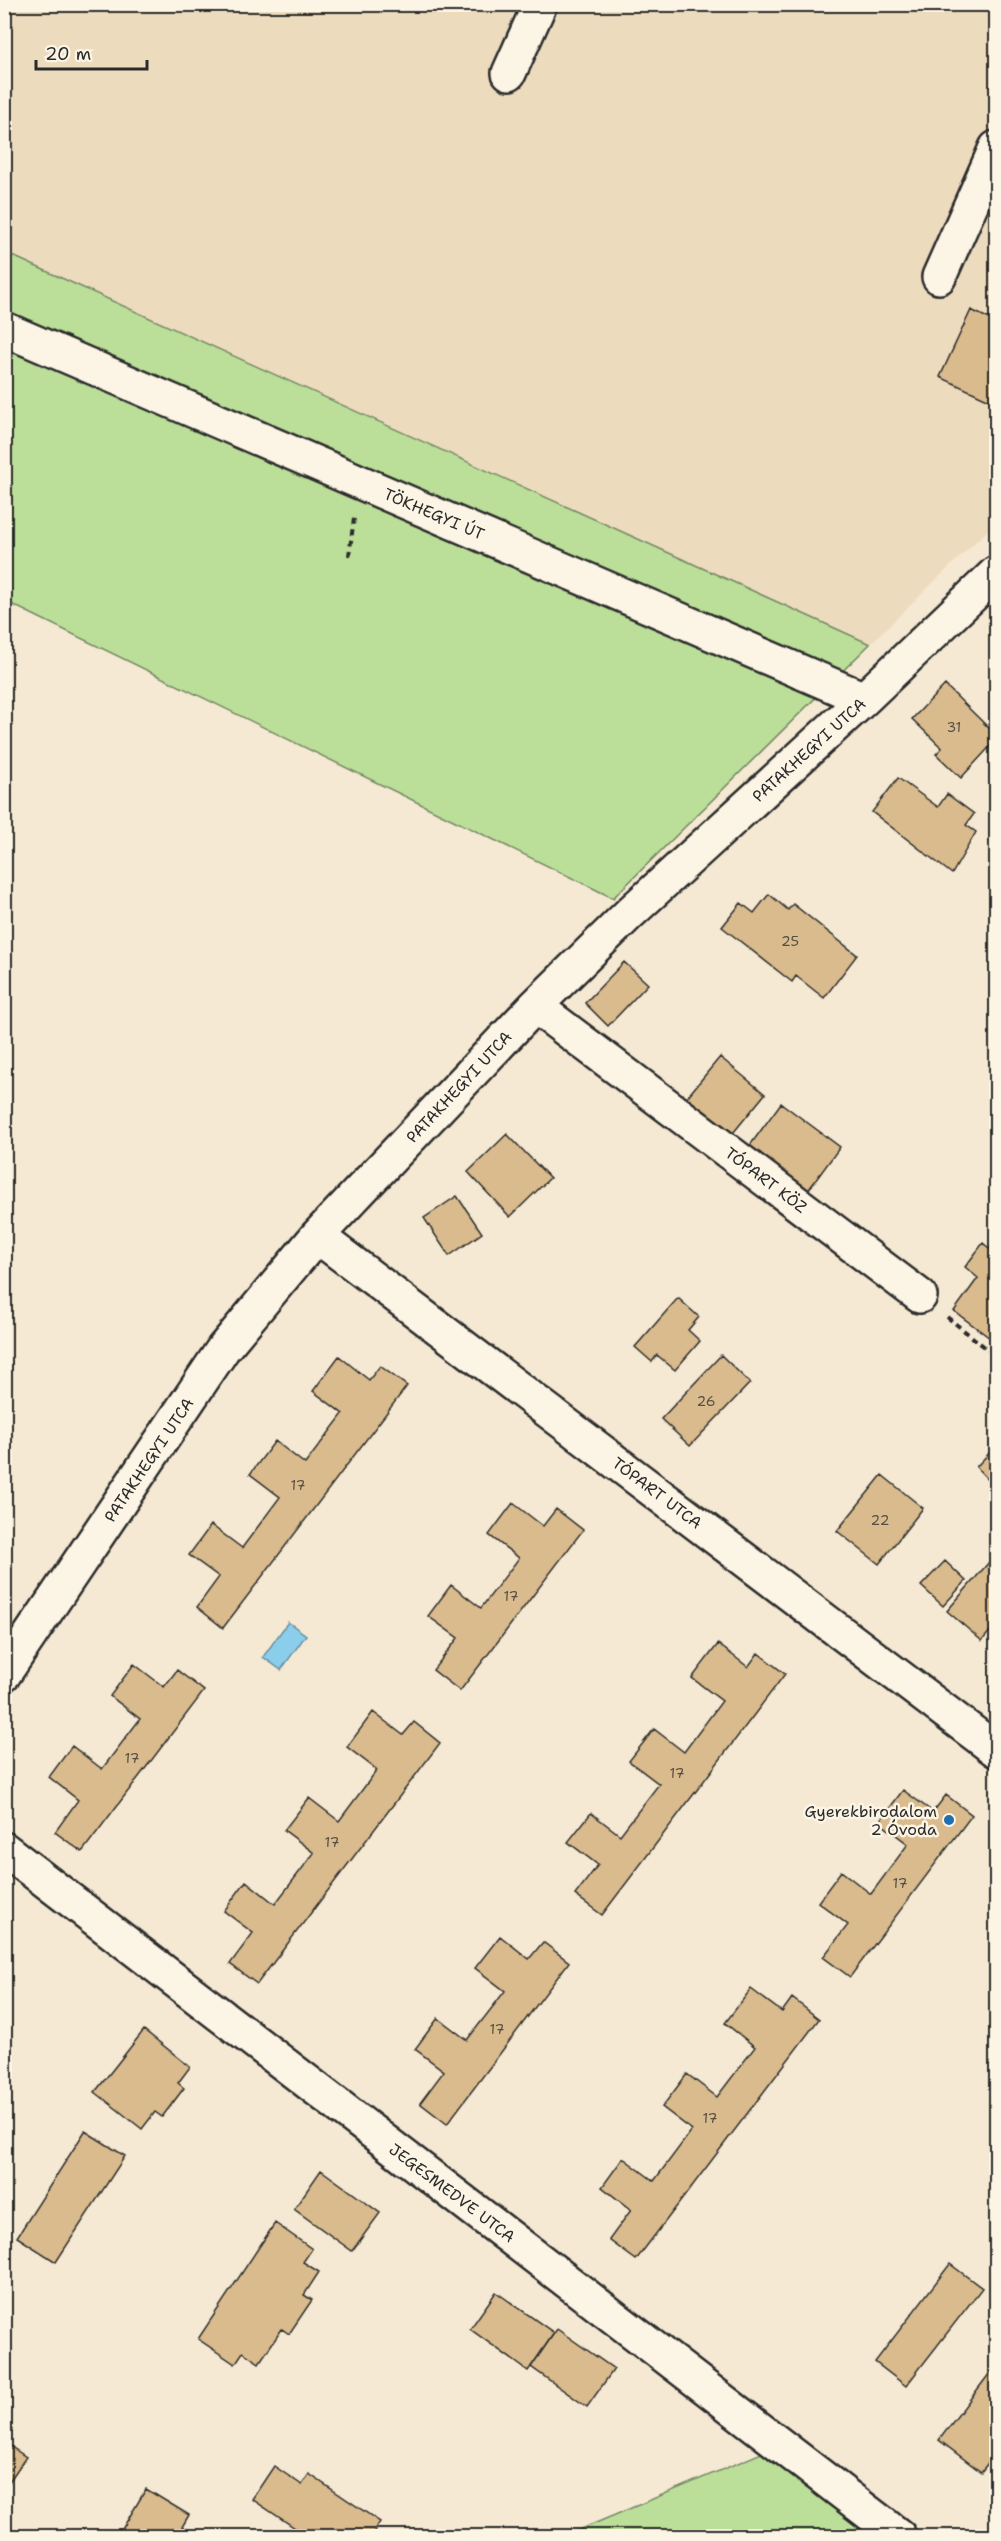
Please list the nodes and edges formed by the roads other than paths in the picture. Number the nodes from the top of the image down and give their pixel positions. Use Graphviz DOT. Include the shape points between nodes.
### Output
graph roads {
  1 [pos="540,4"];
  2 [pos="509,73"];
  3 [pos="996,148"];
  4 [pos="939,277"];
  5 [pos="4,329"];
  6 [pos="996,573"];
  7 [pos="864,699"];
  8 [pos="536,1006"];
  9 [pos="317,1236"];
  10 [pos="920,1296"];
  11 [pos="4,1674"];
  12 [pos="994,1744"];
  13 [pos="4,1849"];
  14 [pos="899,2536"];
  1 -- 2 [label="street"];
  3 -- 4 [label="street"];
  5 -- 7 [label="street, TÖKHEGYI ÚT"];
  6 -- 7 [label="street, PATAKHEGYI UTCA"];
  7 -- 8 [label="street, PATAKHEGYI UTCA" via="630,913"];
  8 -- 9 [label="street, PATAKHEGYI UTCA"];
  8 -- 10 [label="street, TÓPART KÖZ"];
  9 -- 11 [label="street, PATAKHEGYI UTCA" via="223,1349"];
  9 -- 12 [label="street, TÓPART UTCA"];
  13 -- 14 [label="street, JEGESMEDVE UTCA"];
}
